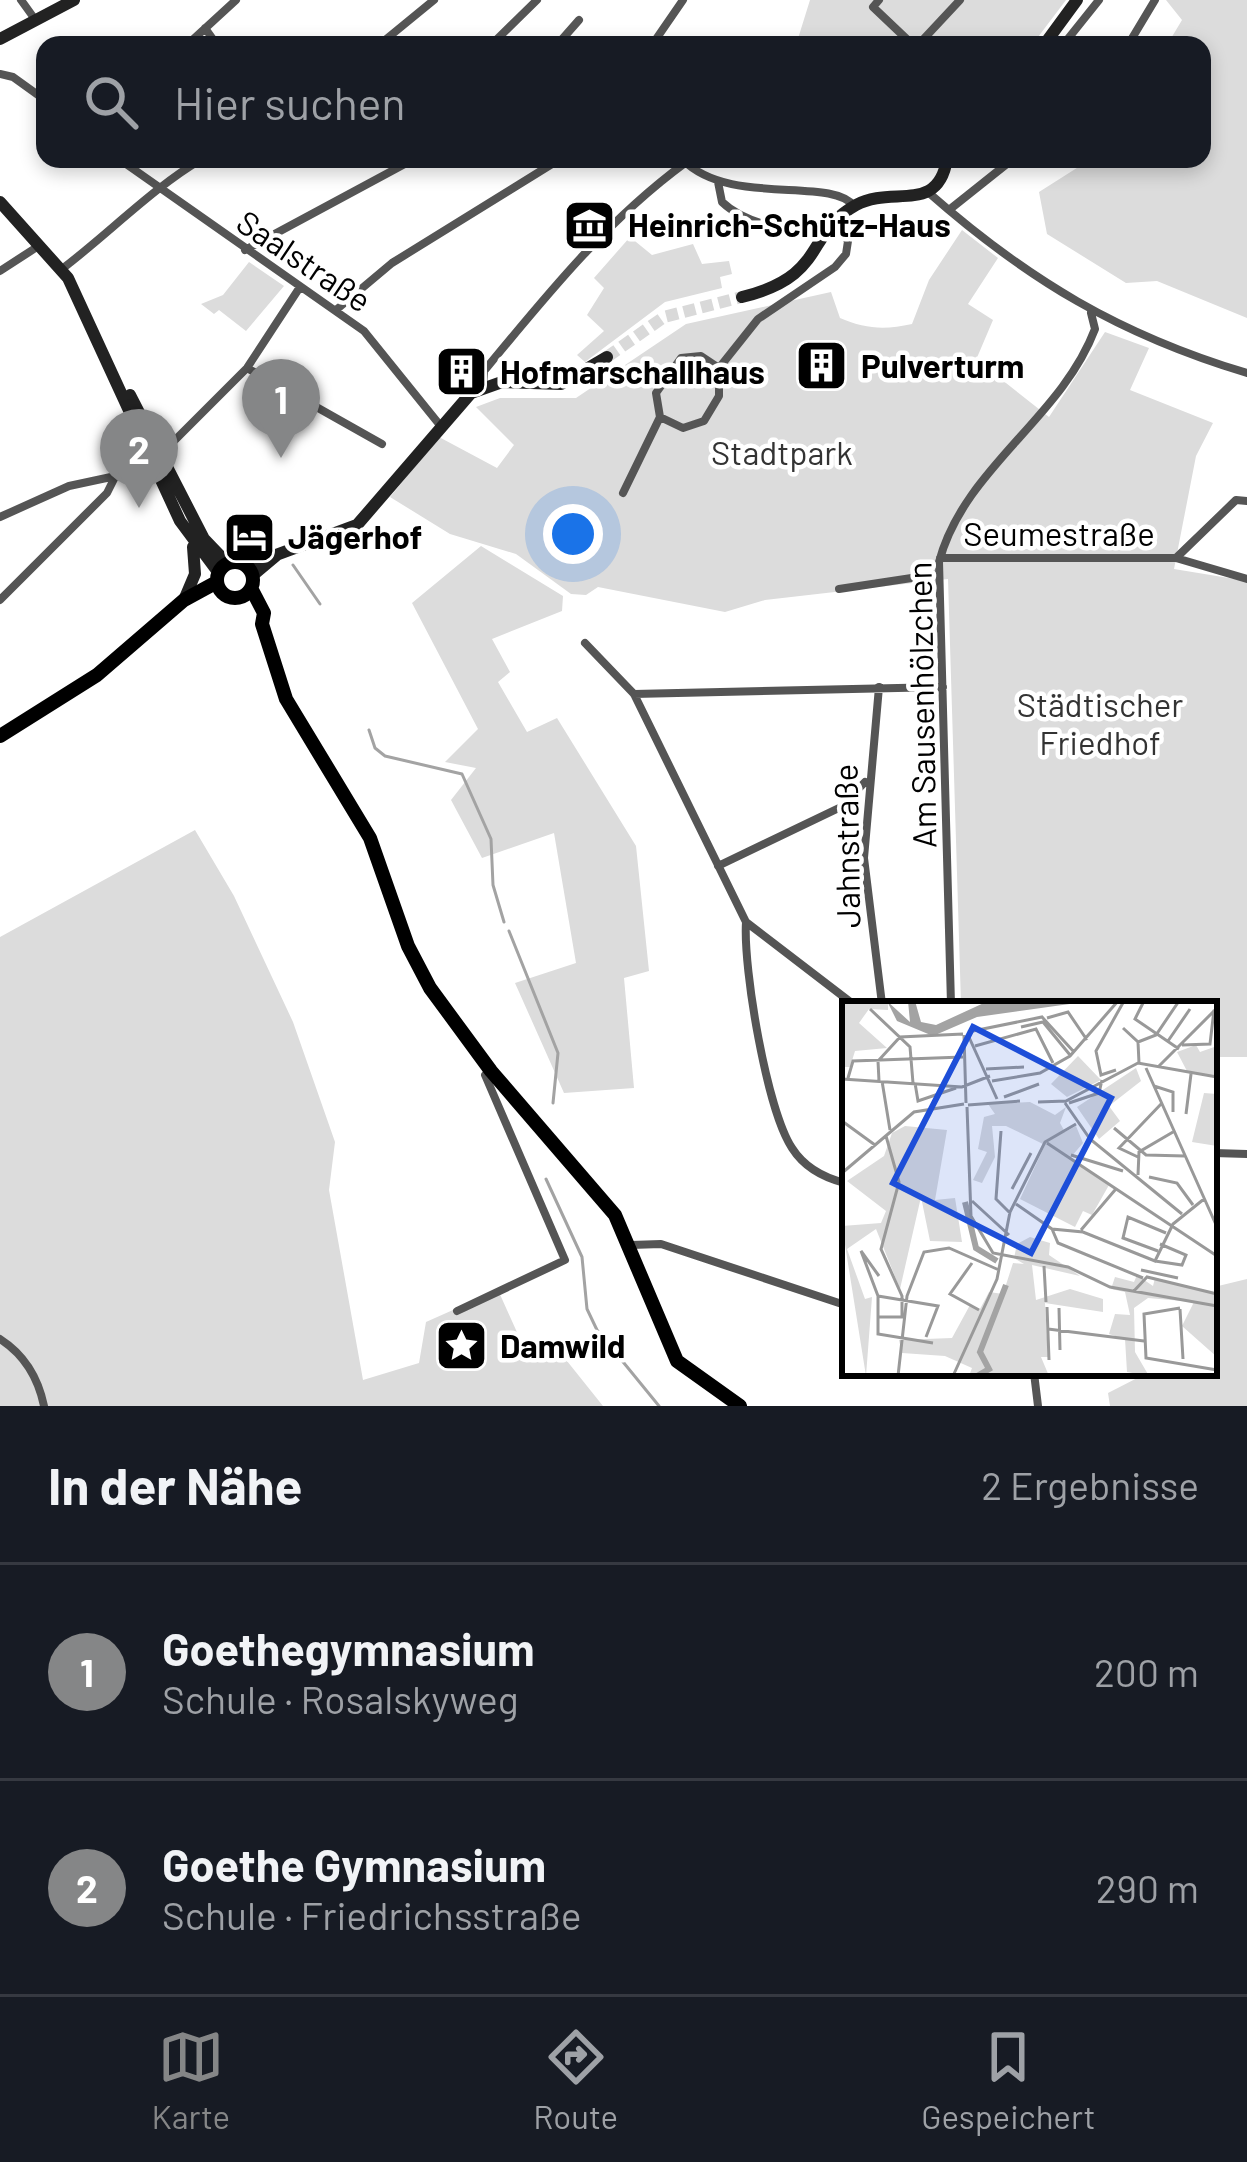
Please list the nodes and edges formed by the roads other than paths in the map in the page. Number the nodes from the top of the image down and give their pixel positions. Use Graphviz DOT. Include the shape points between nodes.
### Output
graph roads {
  1 [pos="21,0"];
  2 [pos="74,0"];
  3 [pos="236,0"];
  4 [pos="434,0"];
  5 [pos="537,0"];
  6 [pos="880,0"];
  7 [pos="960,0"];
  8 [pos="1076,0"];
  9 [pos="1100,0"];
  10 [pos="1155,0"];
  11 [pos="678,2"];
  12 [pos="34,18"];
  13 [pos="579,20"];
  14 [pos="20,28"];
  15 [pos="206,28"];
  16 [pos="197,36"];
  17 [pos="211,36"];
  18 [pos="390,36"];
  19 [pos="500,36"];
  20 [pos="565,36"];
  21 [pos="657,36"];
  22 [pos="905,36"];
  23 [pos="924,36"];
  24 [pos="1050,36"];
  25 [pos="1070,36"];
  26 [pos="1133,36"];
  27 [pos="0,39"];
  28 [pos="0,51"];
  29 [pos="0,74"];
  30 [pos="36,95"];
  31 [pos="131,168"];
  32 [pos="187,168"];
  33 [pos="397,168"];
  34 [pos="545,168"];
  35 [pos="676,168"];
  36 [pos="695,168"];
  37 [pos="944,168"];
  38 [pos="1002,168"];
  39 [pos="718,182"];
  40 [pos="160,191"];
  41 [pos="928,193"];
  42 [pos="0,202"];
  43 [pos="854,206"];
  44 [pos="949,210"];
  45 [pos="836,222"];
  46 [pos="817,224"];
  47 [pos="41,244"];
  48 [pos="245,250"];
  49 [pos="62,269"];
  50 [pos="0,271"];
  51 [pos="300,286"];
  52 [pos="742,297"];
  53 [pos="336,310"];
  54 [pos="1091,313"];
  55 [pos="607,357"];
  56 [pos="718,368"];
  57 [pos="250,370"];
  58 [pos="1247,373"];
  59 [pos="483,387"];
  60 [pos="660,417"];
  61 [pos="440,424"];
  62 [pos="382,444"];
  63 [pos="158,458"];
  64 [pos="116,475"];
  65 [pos="623,493"];
  66 [pos="1247,501"];
  67 [pos="0,517"];
  68 [pos="190,540"];
  69 [pos="940,558"];
  70 [pos="1176,558"];
  71 [pos="938,574"];
  72 [pos="221,578"];
  73 [pos="1247,580"];
  74 [pos="247,582"];
  75 [pos="839,589"];
  76 [pos="0,599"];
  77 [pos="178,605"];
  78 [pos="585,643"];
  79 [pos="879,687"];
  80 [pos="943,687"];
  81 [pos="634,694"];
  82 [pos="0,736"];
  83 [pos="866,781"];
  84 [pos="718,866"];
  85 [pos="746,922"];
  86 [pos="849,1001"];
  87 [pos="882,1001"];
  88 [pos="951,1001"];
  89 [pos="491,1071"];
  90 [pos="1217,1153"];
  91 [pos="1247,1154"];
  92 [pos="842,1183"];
  93 [pos="631,1244"];
  94 [pos="842,1303"];
  95 [pos="458,1311"];
  96 [pos="0,1339"];
  97 [pos="1034,1376"];
  98 [pos="44,1406"];
  99 [pos="740,1406"];
  100 [pos="1038,1406"];
  1 -- 12 [label="street"];
  2 -- 12 [label="main road"];
  3 -- 15 [label="street"];
  4 -- 18 [label="street"];
  5 -- 19 [label="street"];
  6 -- 22 [label="street" via="873,7"];
  7 -- 23 [label="street"];
  8 -- 24 [label="main road"];
  9 -- 25 [label="street"];
  10 -- 26 [label="street"];
  11 -- 21 [label="street"];
  12 -- 14 [label="main road"];
  13 -- 20 [label="street"];
  14 -- 27 [label="main road"];
  14 -- 28 [label="main road"];
  15 -- 16 [label="street"];
  15 -- 17 [label="street"];
  29 -- 30 [label="street"];
  31 -- 40 [label="street, Saalstraße"];
  32 -- 40 [label="street"];
  33 -- 48 [label="street"];
  34 -- 53 [label="street" via="392,263"];
  35 -- 59 [label="street" via="556,285 484,371"];
  36 -- 39 [label="street"];
  37 -- 41 [label="main road"];
  38 -- 44 [label="street"];
  39 -- 43 [label="street" via="839,193"];
  39 -- 46 [label="street" via="722,202 742,216 792,228"];
  40 -- 48 [label="street, Saalstraße"];
  40 -- 49 [label="street"];
  41 -- 43 [label="main road"];
  41 -- 44 [label="street"];
  42 -- 47 [label="main road"];
  43 -- 45 [label="main road"];
  44 -- 54 [label="street"];
  45 -- 52 [label="main road" via="792,279"];
  45 -- 56 [label="street" via="848,242 841,261 758,319"];
  47 -- 49 [label="main road"];
  47 -- 50 [label="street"];
  48 -- 51 [label="street, Saalstraße"];
  49 -- 63 [label="main road"];
  51 -- 53 [label="street, Saalstraße"];
  51 -- 57 [label="street"];
  53 -- 61 [label="street, Saalstraße" via="380,344"];
  54 -- 58 [label="street"];
  54 -- 69 [label="street, Am Sausenhölzchen" via="1095,329 1076,372 966,502"];
  55 -- 59 [label="main road" via="562,384"];
  56 -- 60 [label="street" via="718,396 704,421 677,427"];
  56 -- 60 [label="street" via="701,356 681,358 656,393"];
  57 -- 62 [label="street"];
  57 -- 63 [label="street"];
  59 -- 61 [label="main road"];
  60 -- 65 [label="street"];
  61 -- 74 [label="main road" via="357,525 278,554"];
  63 -- 64 [label="street"];
  63 -- 68 [label="main road"];
  63 -- 72 [label="main road"];
  64 -- 67 [label="street"];
  64 -- 76 [label="street" via="107,494"];
  66 -- 70 [label="street" via="1236,500"];
  68 -- 72 [label="main road"];
  68 -- 77 [label="main road" via="196,566"];
  69 -- 70 [label="street, Seumestraße"];
  69 -- 71 [label="street, Am Sausenhölzchen"];
  70 -- 73 [label="street, Seumestraße"];
  71 -- 75 [label="street"];
  71 -- 80 [label="street, Am Sausenhölzchen"];
  72 -- 74 [label="main road"];
  72 -- 74 [label="main road"];
  72 -- 77 [label="main road"];
  74 -- 89 [label="main road" via="292,711 370,838 408,946"];
  77 -- 82 [label="main road" via="97,675"];
  78 -- 81 [label="street"];
  79 -- 80 [label="street"];
  79 -- 81 [label="street"];
  79 -- 83 [label="street, Jahnstraße"];
  80 -- 88 [label="street, Am Sausenhölzchen"];
  81 -- 84 [label="street"];
  83 -- 84 [label="street" via="841,807"];
  83 -- 87 [label="street, Jahnstraße" via="867,913"];
  84 -- 85 [label="street"];
  85 -- 86 [label="street"];
  85 -- 92 [label="street" via="778,1118 793,1151"];
  89 -- 93 [label="main road" via="599,1193"];
  89 -- 95 [label="street" via="485,1075 566,1260"];
  90 -- 91 [label="street"];
  93 -- 94 [label="street" via="661,1244"];
  93 -- 99 [label="main road" via="677,1360"];
  96 -- 98 [label="street" via="38,1381"];
  97 -- 100 [label="street"];
}
